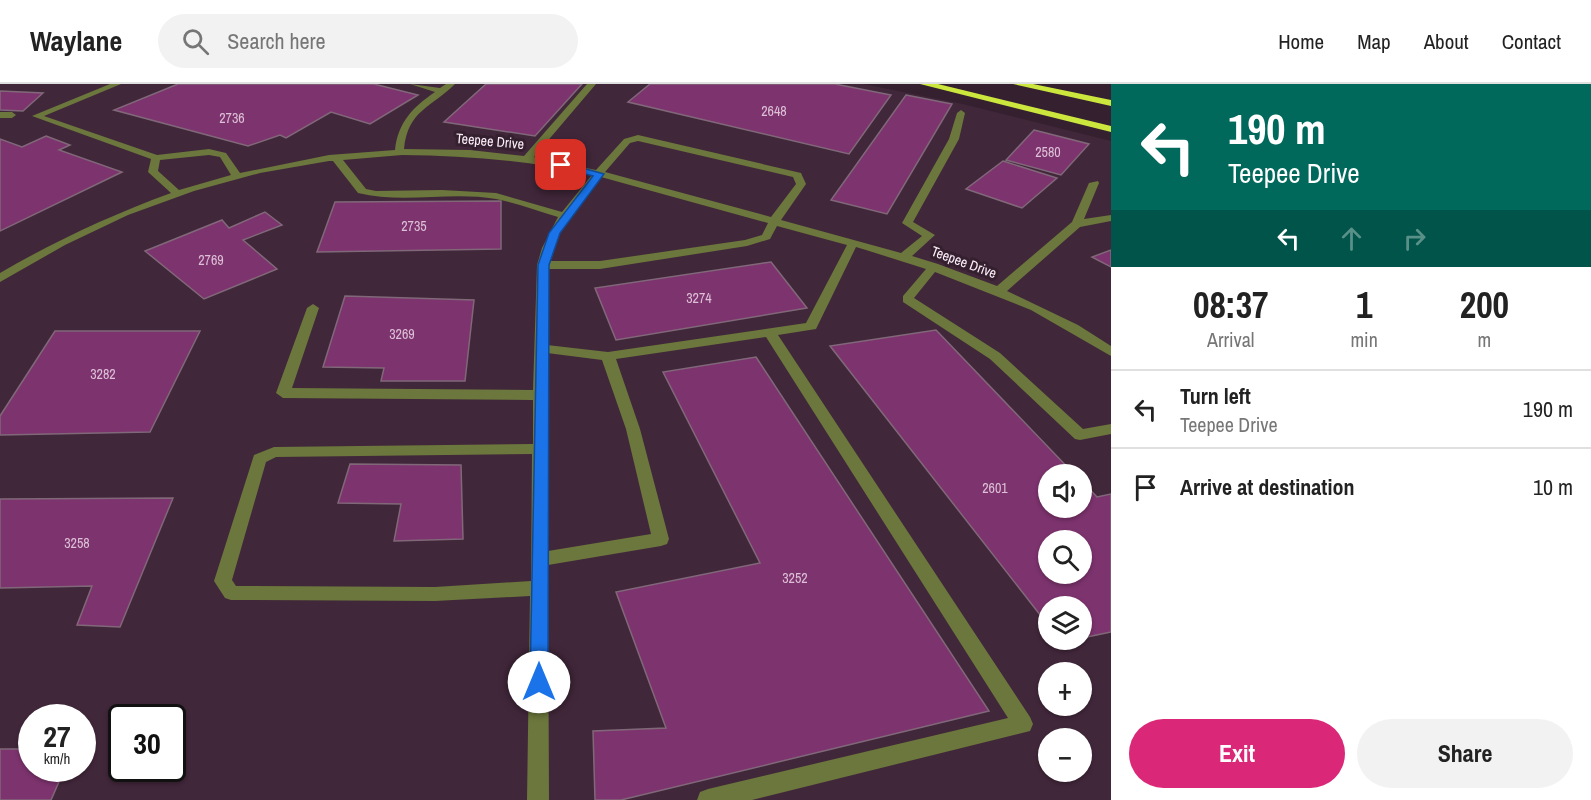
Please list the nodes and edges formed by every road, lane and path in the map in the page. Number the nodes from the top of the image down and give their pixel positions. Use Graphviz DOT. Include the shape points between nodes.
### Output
graph roads {
  1 [pos="117,84"];
  2 [pos="414,84"];
  3 [pos="451,84"];
  4 [pos="592,84"];
  5 [pos="925,84"];
  6 [pos="954,84"];
  7 [pos="1018,84"];
  8 [pos="442,91"];
  9 [pos="1111,103"];
  10 [pos="961,113"];
  11 [pos="0,115"];
  12 [pos="12,115"];
  13 [pos="1111,117"];
  14 [pos="1111,129"];
  15 [pos="399,153"];
  16 [pos="156,158"];
  17 [pos="336,158"];
  18 [pos="527,159"];
  19 [pos="599,174"];
  20 [pos="237,176"];
  21 [pos="1094,183"];
  22 [pos="177,193"];
  23 [pos="565,216"];
  24 [pos="1111,218"];
  25 [pos="774,221"];
  26 [pos="1077,224"];
  27 [pos="852,243"];
  28 [pos="904,257"];
  29 [pos="543,265"];
  30 [pos="934,266"];
  31 [pos="0,278"];
  32 [pos="999,291"];
  33 [pos="313,309"];
  34 [pos="770,333"];
  35 [pos="541,348"];
  36 [pos="1111,352"];
  37 [pos="608,356"];
  38 [pos="541,395"];
  39 [pos="1111,429"];
  40 [pos="540,449"];
  41 [pos="540,559"];
  42 [pos="540,588"];
  43 [pos="538,800"];
  44 [pos="708,800"];
  1 -- 16 [label="street" via="36,116"];
  2 -- 8 [label="street"];
  3 -- 8 [label="street"];
  4 -- 18 [label="street"];
  5 -- 14 [label="highway"];
  6 -- 13 [label="highway"];
  7 -- 9 [label="highway"];
  8 -- 15 [label="street" via="409,117 400,132"];
  10 -- 28 [label="street" via="954,139 907,223 929,235"];
  11 -- 12 [label="street"];
  15 -- 17 [label="street, Teepee Drive"];
  15 -- 18 [label="street, Teepee Drive"];
  16 -- 20 [label="street" via="209,152 224,155"];
  16 -- 22 [label="street" via="153,172"];
  17 -- 20 [label="street, Teepee Drive"];
  17 -- 23 [label="street" via="362,191 496,196"];
  18 -- 19 [label="street, Teepee Drive"];
  19 -- 23 [label="street"];
  19 -- 25 [label="street, Teepee Drive"];
  19 -- 25 [label="street" via="627,141 638,138 797,175 801,184"];
  20 -- 22 [label="street, Teepee Drive"];
  21 -- 26 [label="street"];
  22 -- 31 [label="street, Teepee Drive" via="62,241"];
  23 -- 29 [label="street"];
  24 -- 26 [label="street"];
  25 -- 27 [label="street, Teepee Drive"];
  25 -- 29 [label="street" via="766,237 747,243 600,265"];
  26 -- 32 [label="street"];
  27 -- 28 [label="street, Teepee Drive"];
  27 -- 34 [label="street" via="811,326"];
  28 -- 30 [label="street, Teepee Drive"];
  29 -- 35 [label="street"];
  30 -- 32 [label="street, Teepee Drive"];
  30 -- 39 [label="street" via="907,299 995,356 1080,435"];
  32 -- 36 [label="street, Teepee Drive"];
  33 -- 38 [label="street" via="283,393"];
  34 -- 37 [label="street"];
  34 -- 44 [label="street" via="1023,724"];
  35 -- 37 [label="street"];
  35 -- 38 [label="street"];
  37 -- 41 [label="street" via="633,429 661,539"];
  38 -- 40 [label="street"];
  40 -- 41 [label="street"];
  40 -- 42 [label="street" via="274,452 260,459 223,581 231,593 435,594"];
  41 -- 42 [label="street"];
  42 -- 43 [label="street"];
}
